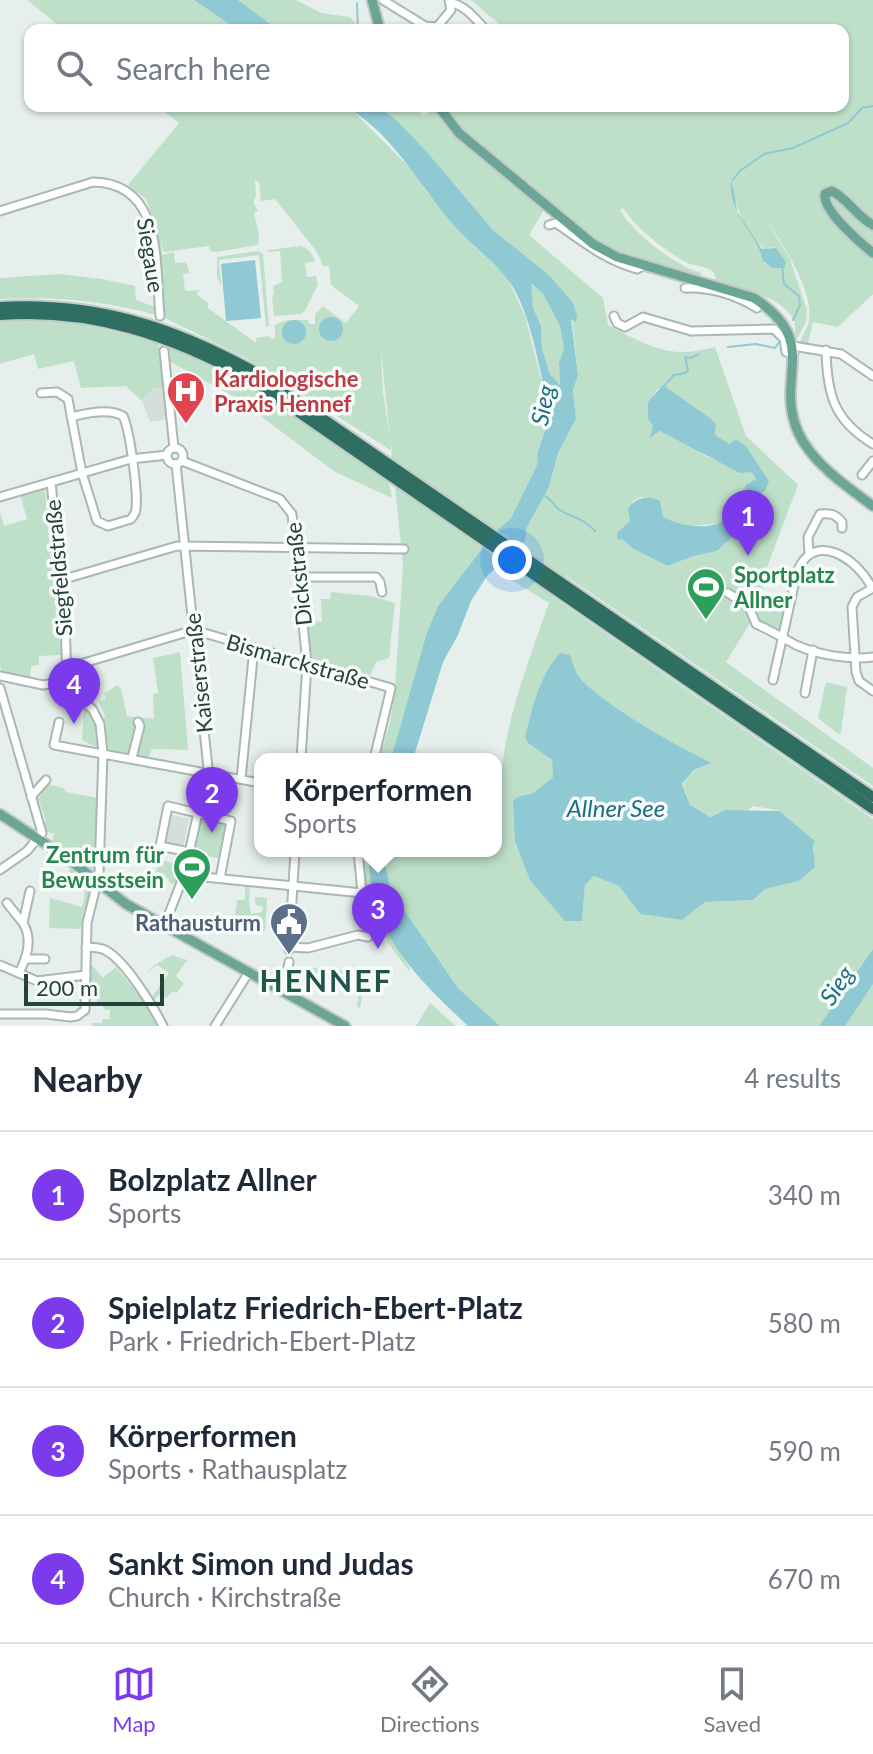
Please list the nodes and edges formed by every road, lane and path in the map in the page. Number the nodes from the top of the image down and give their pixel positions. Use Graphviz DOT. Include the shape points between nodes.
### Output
graph roads {
  1 [pos="372,0"];
  2 [pos="383,0"];
  3 [pos="450,2"];
  4 [pos="378,24"];
  5 [pos="422,24"];
  6 [pos="440,24"];
  7 [pos="480,24"];
  8 [pos="443,112"];
  9 [pos="0,211"];
  10 [pos="549,225"];
  11 [pos="873,225"];
  12 [pos="873,253"];
  13 [pos="643,266"];
  14 [pos="707,287"];
  15 [pos="685,288"];
  16 [pos="0,307"];
  17 [pos="757,308"];
  18 [pos="0,315"];
  19 [pos="160,316"];
  20 [pos="614,316"];
  21 [pos="794,349"];
  22 [pos="826,350"];
  23 [pos="164,351"];
  24 [pos="873,376"];
  25 [pos="41,393"];
  26 [pos="71,417"];
  27 [pos="873,444"];
  28 [pos="174,448"];
  29 [pos="167,455"];
  30 [pos="131,459"];
  31 [pos="873,461"];
  32 [pos="179,462"];
  33 [pos="392,471"];
  34 [pos="82,473"];
  35 [pos="862,475"];
  36 [pos="51,482"];
  37 [pos="0,497"];
  38 [pos="873,506"];
  39 [pos="842,528"];
  40 [pos="184,546"];
  41 [pos="296,548"];
  42 [pos="404,549"];
  43 [pos="809,554"];
  44 [pos="299,577"];
  45 [pos="61,580"];
  46 [pos="873,588"];
  47 [pos="382,592"];
  48 [pos="728,593"];
  49 [pos="596,612"];
  50 [pos="194,630"];
  51 [pos="782,635"];
  52 [pos="254,648"];
  53 [pos="813,650"];
  54 [pos="873,657"];
  55 [pos="854,660"];
  56 [pos="307,664"];
  57 [pos="67,668"];
  58 [pos="0,676"];
  59 [pos="773,680"];
  60 [pos="67,681"];
  61 [pos="0,688"];
  62 [pos="873,691"];
  63 [pos="805,693"];
  64 [pos="59,722"];
  65 [pos="138,722"];
  66 [pos="103,753"];
  67 [pos="301,753"];
  68 [pos="375,753"];
  69 [pos="132,758"];
  70 [pos="207,773"];
  71 [pos="241,779"];
  72 [pos="46,780"];
  73 [pos="254,782"];
  74 [pos="31,797"];
  75 [pos="873,797"];
  76 [pos="873,809"];
  77 [pos="197,813"];
  78 [pos="0,814"];
  79 [pos="39,839"];
  80 [pos="189,852"];
  81 [pos="295,857"];
  82 [pos="359,857"];
  83 [pos="0,870"];
  84 [pos="184,875"];
  85 [pos="220,878"];
  86 [pos="98,881"];
  87 [pos="293,887"];
  88 [pos="30,891"];
  89 [pos="7,903"];
  90 [pos="23,923"];
  91 [pos="165,924"];
  92 [pos="368,937"];
  93 [pos="86,947"];
  94 [pos="26,959"];
  95 [pos="45,959"];
  96 [pos="289,962"];
  97 [pos="0,965"];
  98 [pos="249,972"];
  99 [pos="19,973"];
  100 [pos="86,975"];
  101 [pos="280,989"];
  102 [pos="0,1014"];
  103 [pos="163,1026"];
  104 [pos="215,1026"];
  105 [pos="345,1026"];
  1 -- 4 [label="main road"];
  2 -- 5 [label="street"];
  3 -- 6 [label="street"];
  3 -- 7 [label="street"];
  8 -- 13 [label="main road" via="459,133 593,244"];
  9 -- 19 [label="street, Siegaue" via="93,182 126,189 142,205 151,227"];
  10 -- 13 [label="street" via="556,223 622,265"];
  11 -- 12 [label="main road" via="837,193 825,194 827,205"];
  13 -- 14 [label="main road"];
  14 -- 15 [label="street"];
  14 -- 17 [label="street"];
  14 -- 21 [label="main road" via="766,306 788,331"];
  16 -- 33 [label="highway" via="78,308 187,337 255,372"];
  18 -- 33 [label="highway" via="86,318 185,345 252,380"];
  20 -- 21 [label="street" via="625,327 643,317 691,331 774,329 784,339 786,352"];
  21 -- 22 [label="street"];
  21 -- 38 [label="main road" via="791,405 803,441"];
  22 -- 24 [label="street" via="851,359"];
  22 -- 27 [label="street" via="832,401"];
  23 -- 28 [label="street"];
  25 -- 26 [label="street" via="63,394"];
  26 -- 30 [label="street" via="118,413 126,422"];
  26 -- 34 [label="street"];
  28 -- 29 [label="street"];
  28 -- 32 [label="street" via="182,451"];
  29 -- 30 [label="street"];
  29 -- 32 [label="street" via="169,462"];
  30 -- 34 [label="street"];
  30 -- 34 [label="street" via="136,510 131,519 108,526 97,521"];
  31 -- 35 [label="street"];
  32 -- 40 [label="street, Kaiserstraße"];
  32 -- 41 [label="street, Dickstraße" via="280,499 292,514"];
  33 -- 49 [label="highway"];
  34 -- 36 [label="street"];
  36 -- 37 [label="street"];
  36 -- 45 [label="street, Siegfeldstraße"];
  39 -- 43 [label="street" via="837,516 820,514 808,537"];
  40 -- 41 [label="street"];
  40 -- 45 [label="street"];
  40 -- 50 [label="street, Kaiserstraße"];
  41 -- 42 [label="street"];
  41 -- 44 [label="street, Dickstraße"];
  43 -- 46 [label="street" via="827,550 842,555"];
  43 -- 51 [label="street" via="797,572"];
  44 -- 47 [label="street" via="376,577"];
  44 -- 56 [label="street, Dickstraße"];
  45 -- 57 [label="street, Siegfeldstraße"];
  46 -- 55 [label="street" via="857,597 852,607"];
  48 -- 51 [label="street" via="749,607 756,624"];
  49 -- 75 [label="highway"];
  49 -- 76 [label="highway"];
  50 -- 52 [label="street, Bismarckstraße"];
  50 -- 57 [label="street"];
  50 -- 70 [label="street, Kaiserstraße"];
  51 -- 53 [label="street"];
  51 -- 59 [label="street"];
  52 -- 56 [label="street, Bismarckstraße"];
  52 -- 71 [label="street"];
  53 -- 55 [label="street"];
  53 -- 63 [label="street"];
  54 -- 55 [label="street"];
  55 -- 62 [label="street" via="859,681"];
  56 -- 67 [label="street, Dickstraße"];
  56 -- 68 [label="street, Bismarckstraße" via="391,688"];
  57 -- 60 [label="street, Siegfeldstraße"];
  58 -- 60 [label="street" via="43,685"];
  60 -- 66 [label="street" via="93,710"];
  61 -- 74 [label="street"];
  64 -- 66 [label="street" via="54,745"];
  65 -- 69 [label="street"];
  66 -- 69 [label="street"];
  66 -- 86 [label="street"];
  69 -- 70 [label="street"];
  70 -- 71 [label="street"];
  70 -- 77 [label="street, Kaiserstraße"];
  71 -- 73 [label="street"];
  72 -- 74 [label="street"];
  74 -- 79 [label="street" via="42,833"];
  77 -- 80 [label="street, Kaiserstraße"];
  77 -- 80 [label="street" via="168,806 165,819 160,846"];
  77 -- 85 [label="street" via="231,821"];
  78 -- 79 [label="main road"];
  79 -- 83 [label="street"];
  79 -- 86 [label="main road"];
  80 -- 84 [label="street, Kaiserstraße"];
  81 -- 87 [label="street"];
  82 -- 87 [label="street" via="362,893"];
  84 -- 85 [label="street"];
  84 -- 91 [label="street, Kaiserstraße"];
  85 -- 87 [label="street"];
  86 -- 91 [label="main road" via="120,901"];
  86 -- 93 [label="street" via="87,915"];
  87 -- 92 [label="street" via="289,948"];
  88 -- 90 [label="street"];
  89 -- 90 [label="street"];
  90 -- 94 [label="street" via="28,932"];
  91 -- 98 [label="main road"];
  93 -- 100 [label="street"];
  93 -- 103 [label="street" via="101,948 115,958 148,997"];
  94 -- 95 [label="street"];
  94 -- 99 [label="street"];
  96 -- 101 [label="street"];
  97 -- 99 [label="street"];
  98 -- 101 [label="main road"];
  98 -- 104 [label="street"];
  99 -- 100 [label="street" via="42,981"];
  100 -- 102 [label="street" via="85,1010 77,1016"];
  101 -- 105 [label="main road"];
}
